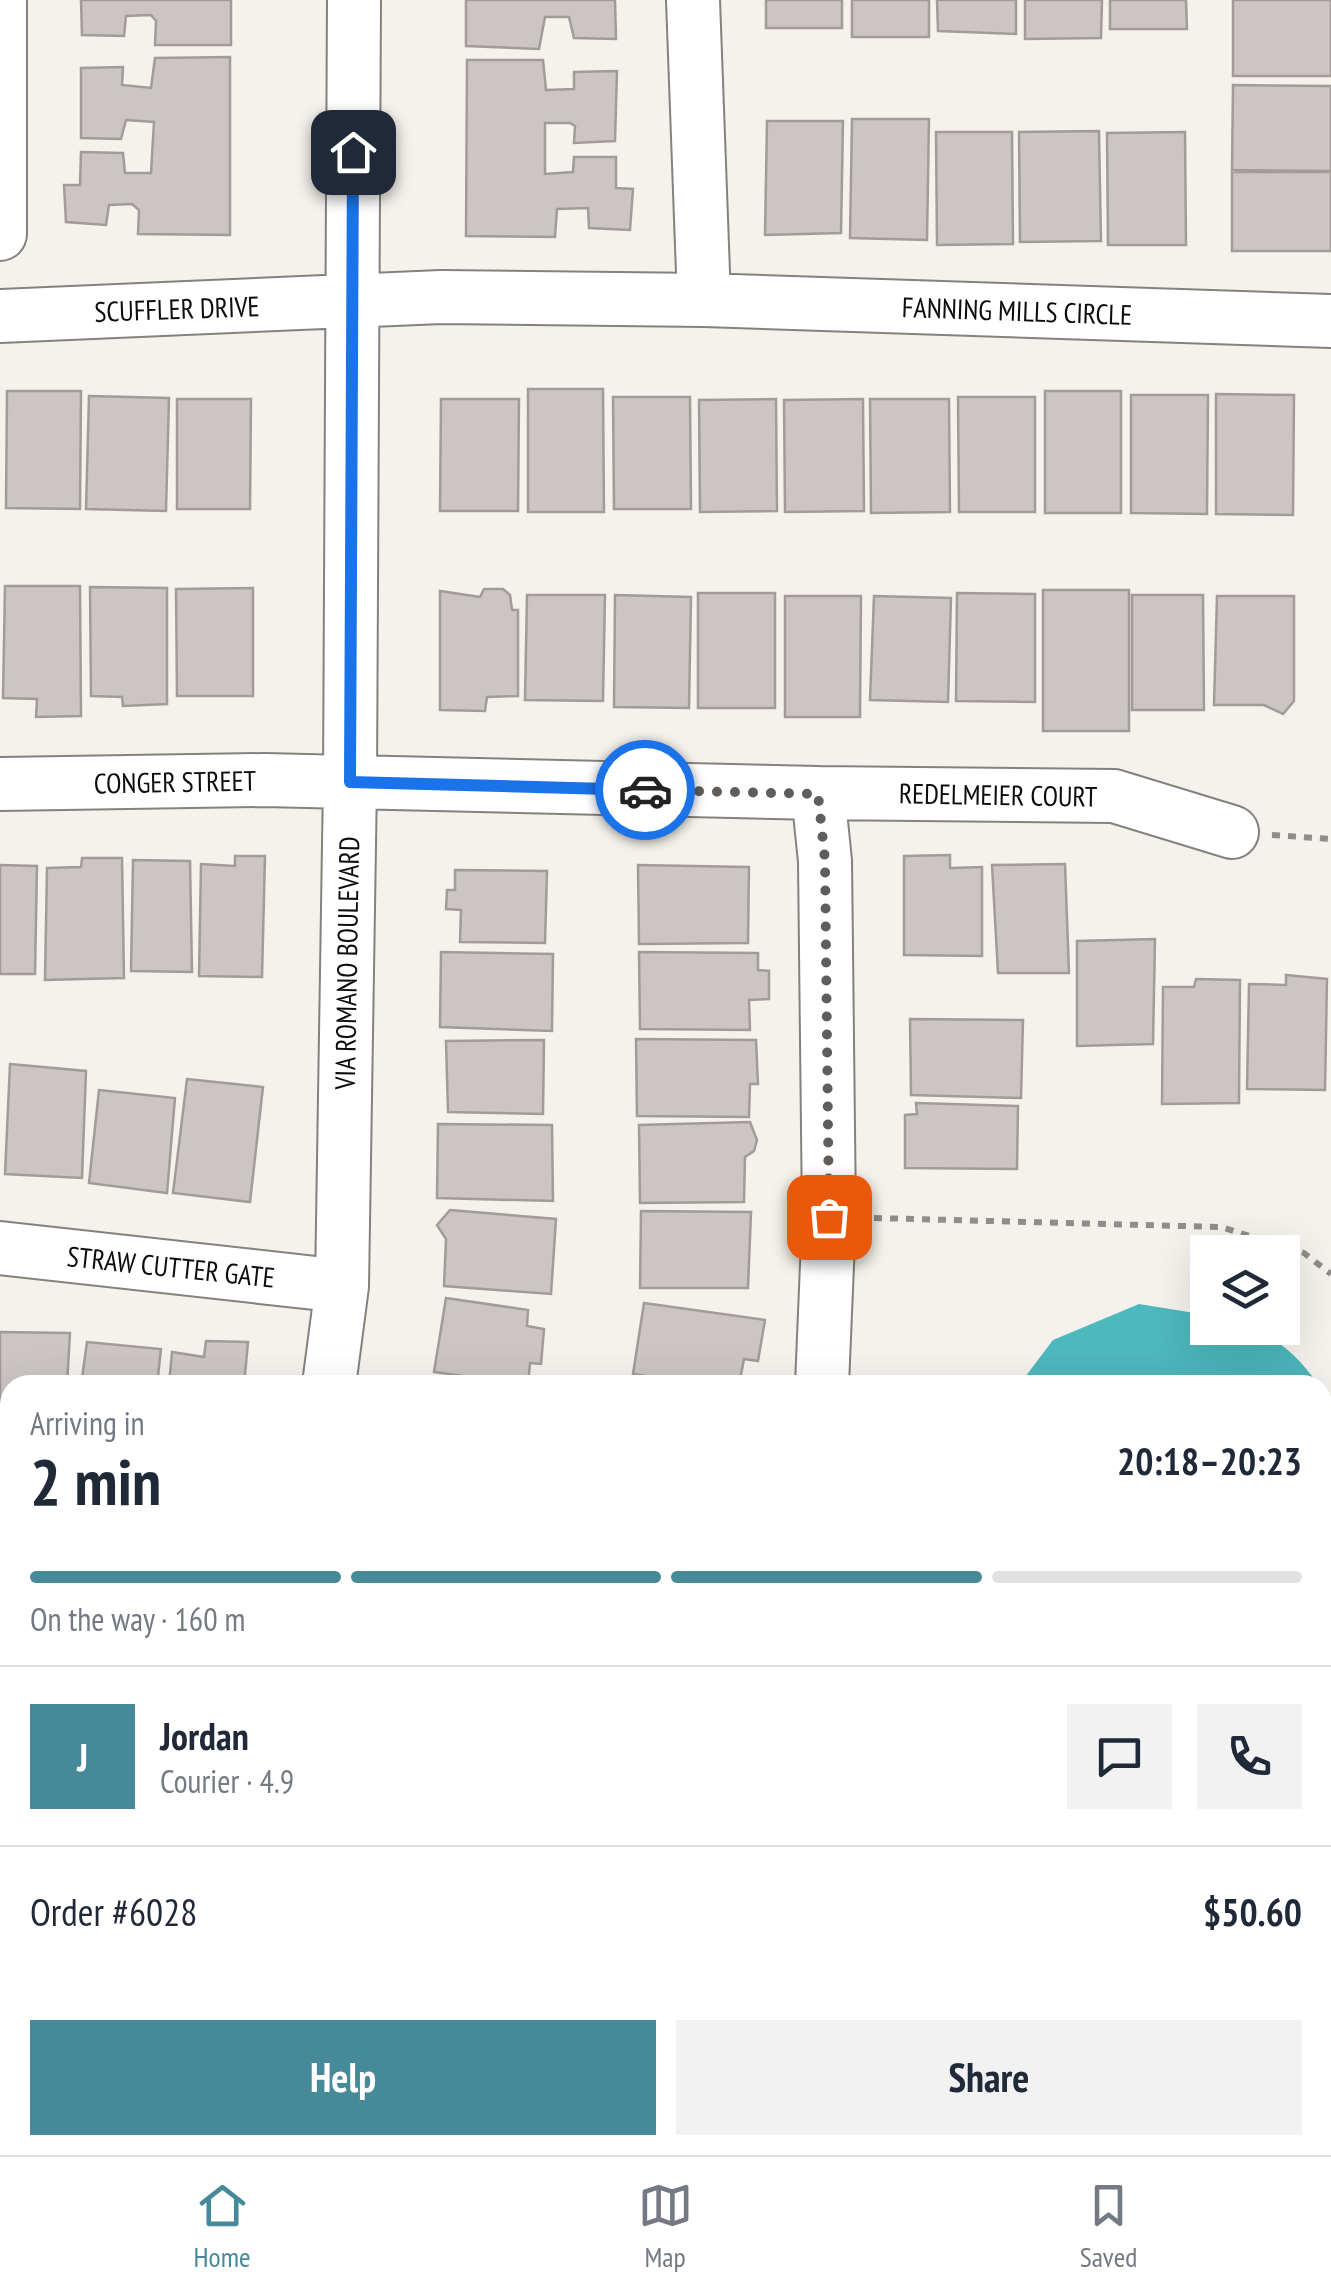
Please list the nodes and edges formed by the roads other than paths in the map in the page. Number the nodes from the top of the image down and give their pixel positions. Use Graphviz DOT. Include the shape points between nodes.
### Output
graph roads {
  1 [pos="0,0"];
  2 [pos="354,0"];
  3 [pos="693,0"];
  4 [pos="0,234"];
  5 [pos="353,298"];
  6 [pos="704,300"];
  7 [pos="0,316"];
  8 [pos="1331,321"];
  9 [pos="350,782"];
  10 [pos="0,784"];
  11 [pos="818,794"];
  12 [pos="1232,832"];
  13 [pos="0,1248"];
  14 [pos="342,1286"];
  15 [pos="330,1375"];
  16 [pos="822,1375"];
  1 -- 4 [label="street"];
  2 -- 5 [label="street, VIA ROMANO BOULEVARD"];
  3 -- 6 [label="street"];
  5 -- 6 [label="street, FANNING MILLS CIRCLE"];
  5 -- 7 [label="street, SCUFFLER DRIVE"];
  5 -- 9 [label="street, VIA ROMANO BOULEVARD"];
  6 -- 8 [label="street, FANNING MILLS CIRCLE"];
  9 -- 10 [label="street, CONGER STREET"];
  9 -- 11 [label="street, CONGER STREET"];
  9 -- 14 [label="street, VIA ROMANO BOULEVARD"];
  11 -- 12 [label="street, REDELMEIER COURT" via="1114,796"];
  11 -- 16 [label="street" via="825,860 829,1217"];
  13 -- 14 [label="street, STRAW CUTTER GATE"];
  14 -- 15 [label="street, VIA ROMANO BOULEVARD"];
}
